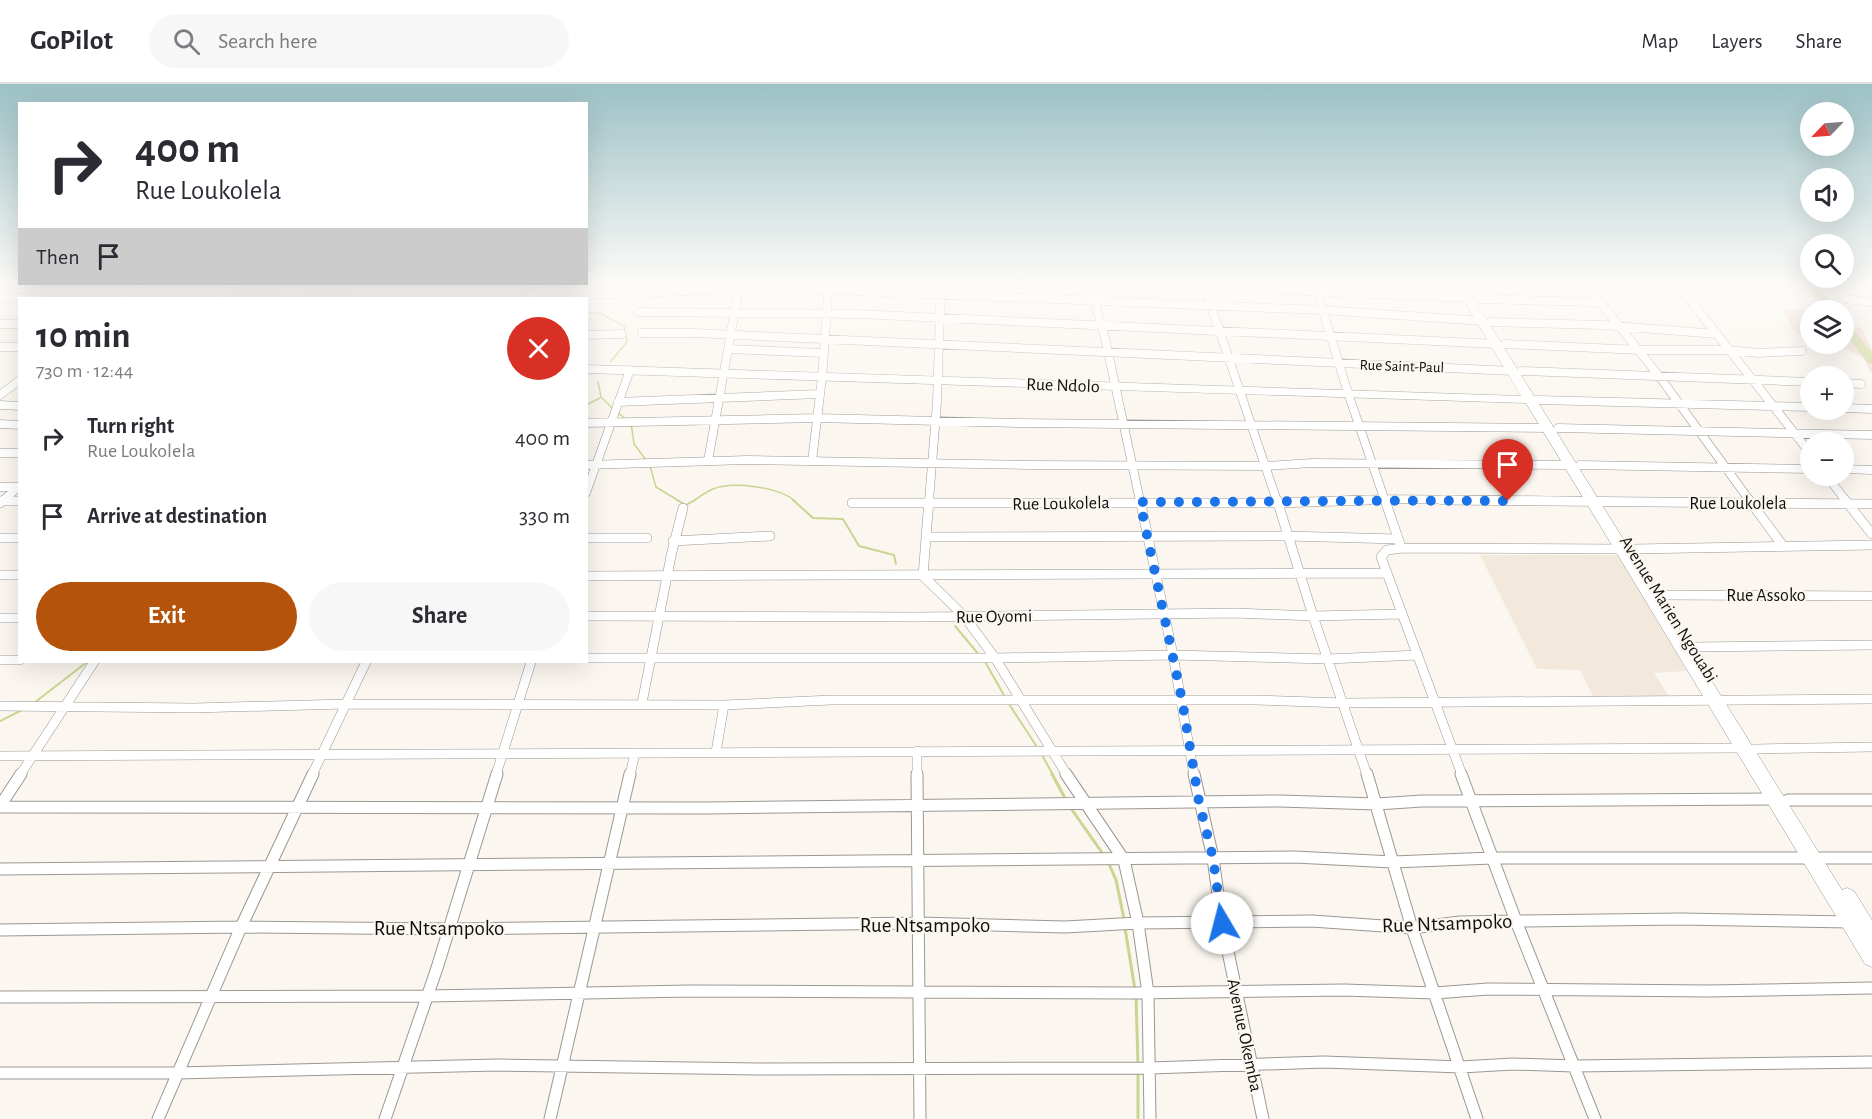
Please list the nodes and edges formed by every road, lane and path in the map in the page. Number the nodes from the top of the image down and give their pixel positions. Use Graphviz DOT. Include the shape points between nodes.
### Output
graph roads {
  1 [pos="733,330"];
  2 [pos="824,330"];
  3 [pos="940,330"];
  4 [pos="1102,330"];
  5 [pos="1207,330"];
  6 [pos="1328,330"];
  7 [pos="1493,330"];
  8 [pos="1624,330"];
  9 [pos="1658,330"];
  10 [pos="1714,330"];
  11 [pos="1221,331"];
  12 [pos="642,333"];
  13 [pos="588,334"];
  14 [pos="622,334"];
  15 [pos="1717,334"];
  16 [pos="732,335"];
  17 [pos="1330,335"];
  18 [pos="823,340"];
  19 [pos="1501,344"];
  20 [pos="939,346"];
  21 [pos="0,347"];
  22 [pos="18,347"];
  23 [pos="729,349"];
  24 [pos="1640,350"];
  25 [pos="1729,350"];
  26 [pos="1800,351"];
  27 [pos="1108,352"];
  28 [pos="822,353"];
  29 [pos="1230,358"];
  30 [pos="1339,363"];
  31 [pos="588,369"];
  32 [pos="630,370"];
  33 [pos="1517,371"];
  34 [pos="722,374"];
  35 [pos="1659,376"];
  36 [pos="822,378"];
  37 [pos="1753,379"];
  38 [pos="938,381"];
  39 [pos="1800,381"];
  40 [pos="16,384"];
  41 [pos="1854,384"];
  42 [pos="1861,384"];
  43 [pos="1114,386"];
  44 [pos="0,387"];
  45 [pos="1240,391"];
  46 [pos="1348,393"];
  47 [pos="819,394"];
  48 [pos="0,395"];
  49 [pos="718,396"];
  50 [pos="1535,400"];
  51 [pos="618,402"];
  52 [pos="1679,403"];
  53 [pos="0,405"];
  54 [pos="18,406"];
  55 [pos="1775,406"];
  56 [pos="1800,407"];
  57 [pos="1854,408"];
  58 [pos="1872,409"];
  59 [pos="817,418"];
  60 [pos="716,419"];
  61 [pos="935,421"];
  62 [pos="588,423"];
  63 [pos="1122,423"];
  64 [pos="0,424"];
  65 [pos="18,424"];
  66 [pos="611,424"];
  67 [pos="1359,425"];
  68 [pos="1254,426"];
  69 [pos="1553,428"];
  70 [pos="1700,430"];
  71 [pos="1796,434"];
  72 [pos="1872,435"];
  73 [pos="1800,439"];
  74 [pos="0,453"];
  75 [pos="18,453"];
  76 [pos="812,461"];
  77 [pos="708,462"];
  78 [pos="1372,463"];
  79 [pos="1132,464"];
  80 [pos="588,465"];
  81 [pos="597,465"];
  82 [pos="931,465"];
  83 [pos="1576,465"];
  84 [pos="1266,466"];
  85 [pos="1725,466"];
  86 [pos="1800,469"];
  87 [pos="1854,469"];
  88 [pos="1872,470"];
  89 [pos="1835,486"];
  90 [pos="0,487"];
  91 [pos="18,487"];
  92 [pos="18,488"];
  93 [pos="588,488"];
  94 [pos="1385,499"];
  95 [pos="18,501"];
  96 [pos="1,502"];
  97 [pos="1140,502"];
  98 [pos="1599,502"];
  99 [pos="852,503"];
  100 [pos="930,503"];
  101 [pos="1278,503"];
  102 [pos="1750,503"];
  103 [pos="1850,504"];
  104 [pos="1872,504"];
  105 [pos="684,508"];
  106 [pos="1872,534"];
  107 [pos="1147,535"];
  108 [pos="770,536"];
  109 [pos="1287,536"];
  110 [pos="927,537"];
  111 [pos="0,538"];
  112 [pos="18,538"];
  113 [pos="588,538"];
  114 [pos="647,538"];
  115 [pos="1397,539"];
  116 [pos="673,541"];
  117 [pos="1872,545"];
  118 [pos="1783,546"];
  119 [pos="1403,548"];
  120 [pos="1628,549"];
  121 [pos="1386,573"];
  122 [pos="0,575"];
  123 [pos="18,575"];
  124 [pos="1156,575"];
  125 [pos="1301,575"];
  126 [pos="588,576"];
  127 [pos="668,576"];
  128 [pos="923,576"];
  129 [pos="1659,595"];
  130 [pos="1872,596"];
  131 [pos="1163,614"];
  132 [pos="1402,614"];
  133 [pos="588,616"];
  134 [pos="964,616"];
  135 [pos="1313,616"];
  136 [pos="660,617"];
  137 [pos="0,618"];
  138 [pos="18,618"];
  139 [pos="1872,645"];
  140 [pos="1692,647"];
  141 [pos="1173,655"];
  142 [pos="1418,656"];
  143 [pos="588,658"];
  144 [pos="995,658"];
  145 [pos="652,659"];
  146 [pos="1328,659"];
  147 [pos="0,660"];
  148 [pos="18,660"];
  149 [pos="93,663"];
  150 [pos="366,663"];
  151 [pos="531,663"];
  152 [pos="1872,699"];
  153 [pos="1182,700"];
  154 [pos="1020,701"];
  155 [pos="1435,701"];
  156 [pos="1720,701"];
  157 [pos="1343,703"];
  158 [pos="346,704"];
  159 [pos="642,704"];
  160 [pos="517,705"];
  161 [pos="724,705"];
  162 [pos="0,706"];
  163 [pos="63,707"];
  164 [pos="1872,747"];
  165 [pos="1750,748"];
  166 [pos="1455,750"];
  167 [pos="917,751"];
  168 [pos="1190,751"];
  169 [pos="1360,751"];
  170 [pos="716,752"];
  171 [pos="1051,752"];
  172 [pos="635,753"];
  173 [pos="502,754"];
  174 [pos="323,755"];
  175 [pos="0,756"];
  176 [pos="33,756"];
  177 [pos="1781,800"];
  178 [pos="1872,800"];
  179 [pos="1199,802"];
  180 [pos="1472,802"];
  181 [pos="1086,804"];
  182 [pos="1377,804"];
  183 [pos="918,805"];
  184 [pos="0,807"];
  185 [pos="485,808"];
  186 [pos="621,808"];
  187 [pos="297,809"];
  188 [pos="1816,857"];
  189 [pos="1213,858"];
  190 [pos="1492,858"];
  191 [pos="1872,858"];
  192 [pos="917,860"];
  193 [pos="1124,860"];
  194 [pos="1393,862"];
  195 [pos="608,864"];
  196 [pos="270,865"];
  197 [pos="467,866"];
  198 [pos="0,869"];
  199 [pos="1516,921"];
  200 [pos="1861,922"];
  201 [pos="919,923"];
  202 [pos="1138,923"];
  203 [pos="1222,923"];
  204 [pos="241,927"];
  205 [pos="594,927"];
  206 [pos="1412,928"];
  207 [pos="448,929"];
  208 [pos="0,930"];
  209 [pos="1872,937"];
  210 [pos="1872,957"];
  211 [pos="1872,988"];
  212 [pos="1545,989"];
  213 [pos="919,991"];
  214 [pos="1236,991"];
  215 [pos="578,992"];
  216 [pos="1148,993"];
  217 [pos="1435,993"];
  218 [pos="428,996"];
  219 [pos="210,997"];
  220 [pos="0,998"];
  221 [pos="1872,1062"];
  222 [pos="1252,1066"];
  223 [pos="1574,1066"];
  224 [pos="562,1067"];
  225 [pos="920,1067"];
  226 [pos="1461,1067"];
  227 [pos="402,1068"];
  228 [pos="1151,1068"];
  229 [pos="0,1073"];
  230 [pos="178,1073"];
  231 [pos="158,1119"];
  232 [pos="384,1119"];
  233 [pos="550,1119"];
  234 [pos="920,1119"];
  235 [pos="1150,1119"];
  236 [pos="1263,1119"];
  237 [pos="1476,1119"];
  238 [pos="1595,1119"];
  1 -- 16 [label="street"];
  2 -- 18 [label="street"];
  3 -- 20 [label="street"];
  4 -- 27 [label="street, Avenue Okemba"];
  5 -- 11 [label="street"];
  6 -- 17 [label="street"];
  7 -- 19 [label="main road"];
  8 -- 24 [label="street"];
  9 -- 15 [label="street"];
  10 -- 15 [label="street"];
  11 -- 17 [label="street"];
  11 -- 29 [label="street"];
  12 -- 16 [label="street, Rue Saint-Paul"];
  13 -- 14 [label="street"];
  15 -- 25 [label="street"];
  16 -- 18 [label="street, Rue Saint-Paul"];
  16 -- 23 [label="street"];
  17 -- 19 [label="street"];
  17 -- 30 [label="street"];
  18 -- 20 [label="street, Rue Saint-Paul"];
  18 -- 28 [label="street"];
  19 -- 24 [label="street"];
  19 -- 33 [label="main road"];
  20 -- 27 [label="street, Rue Saint-Paul"];
  20 -- 38 [label="street"];
  21 -- 22 [label="main road"];
  23 -- 28 [label="street"];
  23 -- 34 [label="street"];
  24 -- 25 [label="street"];
  24 -- 35 [label="street"];
  25 -- 26 [label="street"];
  25 -- 37 [label="street"];
  27 -- 29 [label="street, Rue Saint-Paul"];
  27 -- 43 [label="street, Avenue Okemba"];
  28 -- 36 [label="street"];
  29 -- 30 [label="street, Rue Saint-Paul"];
  29 -- 45 [label="street"];
  30 -- 33 [label="street, Rue Saint-Paul"];
  30 -- 46 [label="street"];
  31 -- 32 [label="main road, Rue Ndolo"];
  32 -- 34 [label="main road, Rue Ndolo"];
  32 -- 51 [label="street"];
  33 -- 35 [label="street, Rue Saint-Paul"];
  33 -- 50 [label="main road"];
  34 -- 36 [label="main road, Rue Ndolo"];
  34 -- 49 [label="street"];
  35 -- 37 [label="street, Rue Saint-Paul"];
  35 -- 52 [label="street"];
  36 -- 38 [label="main road, Rue Ndolo"];
  36 -- 47 [label="street"];
  37 -- 39 [label="street, Rue Saint-Paul"];
  37 -- 55 [label="street"];
  38 -- 43 [label="main road, Rue Ndolo"];
  38 -- 61 [label="street"];
  40 -- 44 [label="street"];
  40 -- 48 [label="street"];
  41 -- 42 [label="street"];
  43 -- 45 [label="main road, Rue Ndolo"];
  43 -- 63 [label="street, Avenue Okemba"];
  45 -- 46 [label="main road, Rue Ndolo"];
  45 -- 68 [label="street"];
  46 -- 50 [label="main road, Rue Ndolo"];
  46 -- 67 [label="street"];
  47 -- 49 [label="street"];
  47 -- 59 [label="street"];
  49 -- 51 [label="street"];
  49 -- 60 [label="street"];
  50 -- 52 [label="street"];
  50 -- 69 [label="main road"];
  51 -- 66 [label="street"];
  52 -- 55 [label="street"];
  52 -- 70 [label="street"];
  53 -- 54 [label="street"];
  55 -- 56 [label="street"];
  55 -- 71 [label="street"];
  57 -- 58 [label="street"];
  59 -- 60 [label="street"];
  59 -- 61 [label="street"];
  59 -- 76 [label="street"];
  60 -- 66 [label="street"];
  60 -- 77 [label="street"];
  61 -- 63 [label="street"];
  61 -- 82 [label="street"];
  62 -- 66 [label="street"];
  63 -- 68 [label="street"];
  63 -- 79 [label="street, Avenue Okemba"];
  64 -- 65 [label="street"];
  66 -- 81 [label="street"];
  67 -- 68 [label="street"];
  67 -- 69 [label="street"];
  67 -- 78 [label="street"];
  68 -- 84 [label="street"];
  69 -- 70 [label="street"];
  69 -- 83 [label="main road"];
  70 -- 71 [label="street"];
  70 -- 85 [label="street"];
  71 -- 72 [label="street"];
  71 -- 73 [label="street"];
  74 -- 75 [label="street"];
  76 -- 77 [label="street"];
  76 -- 82 [label="street"];
  77 -- 81 [label="street"];
  78 -- 83 [label="street"];
  78 -- 84 [label="street"];
  78 -- 94 [label="street"];
  79 -- 82 [label="street"];
  79 -- 84 [label="street"];
  79 -- 97 [label="street, Avenue Okemba"];
  80 -- 81 [label="street"];
  81 -- 93 [label="street"];
  82 -- 100 [label="street"];
  83 -- 85 [label="street"];
  83 -- 98 [label="main road"];
  84 -- 101 [label="street"];
  85 -- 86 [label="street"];
  85 -- 102 [label="street"];
  87 -- 88 [label="street"];
  89 -- 103 [label="street"];
  90 -- 91 [label="street"];
  92 -- 96 [label="street"];
  94 -- 98 [label="street, Rue Loukolela"];
  94 -- 101 [label="street, Rue Loukolela"];
  94 -- 115 [label="street"];
  95 -- 96 [label="street"];
  97 -- 100 [label="street, Rue Loukolela"];
  97 -- 101 [label="street, Rue Loukolela"];
  97 -- 107 [label="street, Avenue Okemba"];
  98 -- 102 [label="street, Rue Loukolela"];
  98 -- 120 [label="main road"];
  99 -- 100 [label="street, Rue Loukolela"];
  100 -- 110 [label="street"];
  101 -- 109 [label="street"];
  102 -- 103 [label="street, Rue Loukolela"];
  102 -- 118 [label="street"];
  103 -- 104 [label="street, Rue Loukolela"];
  103 -- 106 [label="street"];
  105 -- 116 [label="street"];
  107 -- 109 [label="street"];
  107 -- 110 [label="street"];
  107 -- 124 [label="street, Avenue Okemba"];
  108 -- 116 [label="street"];
  109 -- 115 [label="street"];
  109 -- 125 [label="street"];
  110 -- 128 [label="street"];
  111 -- 112 [label="street"];
  113 -- 114 [label="street"];
  115 -- 119 [label="street"];
  116 -- 127 [label="street"];
  117 -- 118 [label="street"];
  118 -- 120 [label="street"];
  119 -- 120 [label="street"];
  119 -- 121 [label="street" via="1382,554"];
  120 -- 129 [label="main road, Avenue Marien Ngouabi"];
  120 -- 156 [label="main road"];
  121 -- 125 [label="street"];
  121 -- 132 [label="street"];
  122 -- 123 [label="street"];
  124 -- 125 [label="street"];
  124 -- 128 [label="street"];
  124 -- 131 [label="street, Avenue Okemba"];
  125 -- 135 [label="street"];
  126 -- 127 [label="street"];
  127 -- 128 [label="street"];
  127 -- 136 [label="street"];
  128 -- 134 [label="street"];
  129 -- 130 [label="street, Rue Assoko"];
  129 -- 140 [label="main road, Avenue Marien Ngouabi"];
  131 -- 134 [label="street, Rue Oyomi"];
  131 -- 135 [label="street, Rue Oyomi"];
  131 -- 141 [label="street, Avenue Okemba"];
  132 -- 135 [label="street, Rue Oyomi"];
  132 -- 142 [label="street"];
  133 -- 136 [label="street, Rue Oyomi"];
  134 -- 136 [label="street, Rue Oyomi"];
  134 -- 144 [label="street"];
  135 -- 146 [label="street"];
  136 -- 145 [label="street"];
  137 -- 138 [label="street"];
  139 -- 140 [label="street"];
  140 -- 156 [label="main road, Avenue Marien Ngouabi"];
  141 -- 144 [label="street"];
  141 -- 146 [label="street"];
  141 -- 153 [label="street, Avenue Okemba"];
  142 -- 146 [label="street"];
  142 -- 155 [label="street"];
  143 -- 145 [label="street"];
  144 -- 145 [label="street"];
  144 -- 154 [label="street"];
  145 -- 159 [label="street"];
  146 -- 157 [label="street"];
  147 -- 148 [label="street"];
  149 -- 163 [label="street"];
  150 -- 158 [label="street"];
  151 -- 160 [label="street"];
  152 -- 156 [label="street"];
  153 -- 154 [label="street"];
  153 -- 157 [label="street"];
  153 -- 168 [label="street, Avenue Okemba"];
  154 -- 161 [label="street" via="831,700"];
  154 -- 171 [label="street"];
  155 -- 156 [label="street"];
  155 -- 157 [label="street"];
  155 -- 166 [label="street"];
  156 -- 165 [label="main road"];
  157 -- 169 [label="street"];
  158 -- 160 [label="street"];
  158 -- 163 [label="street"];
  158 -- 174 [label="street"];
  159 -- 160 [label="street"];
  159 -- 161 [label="street"];
  160 -- 173 [label="street"];
  161 -- 170 [label="street"];
  162 -- 163 [label="street"];
  163 -- 176 [label="street"];
  164 -- 165 [label="street"];
  165 -- 166 [label="street"];
  165 -- 177 [label="main road"];
  166 -- 169 [label="street"];
  166 -- 180 [label="street"];
  167 -- 170 [label="street"];
  167 -- 171 [label="street"];
  167 -- 183 [label="street"];
  168 -- 169 [label="street"];
  168 -- 171 [label="street"];
  168 -- 179 [label="street, Avenue Okemba"];
  169 -- 182 [label="street"];
  170 -- 172 [label="street"];
  171 -- 181 [label="street"];
  172 -- 173 [label="street"];
  172 -- 186 [label="street"];
  173 -- 174 [label="street"];
  173 -- 185 [label="street"];
  174 -- 176 [label="street"];
  174 -- 187 [label="street"];
  175 -- 176 [label="street"];
  176 -- 184 [label="street"];
  177 -- 178 [label="street"];
  177 -- 180 [label="street"];
  177 -- 188 [label="main road"];
  179 -- 181 [label="street"];
  179 -- 182 [label="street"];
  179 -- 189 [label="street, Avenue Okemba"];
  180 -- 182 [label="street"];
  180 -- 190 [label="street"];
  181 -- 183 [label="street"];
  181 -- 193 [label="street"];
  182 -- 194 [label="street"];
  183 -- 186 [label="street"];
  183 -- 192 [label="street"];
  184 -- 187 [label="street"];
  185 -- 186 [label="street"];
  185 -- 187 [label="street"];
  185 -- 197 [label="street"];
  186 -- 195 [label="street"];
  187 -- 196 [label="street"];
  188 -- 190 [label="street"];
  188 -- 191 [label="street"];
  188 -- 200 [label="main road"];
  189 -- 193 [label="street"];
  189 -- 194 [label="street"];
  189 -- 203 [label="street, Avenue Okemba"];
  190 -- 194 [label="street"];
  190 -- 199 [label="street"];
  192 -- 193 [label="street"];
  192 -- 195 [label="street"];
  192 -- 201 [label="street"];
  193 -- 202 [label="street"];
  194 -- 206 [label="street"];
  195 -- 197 [label="street"];
  195 -- 205 [label="street"];
  196 -- 197 [label="street"];
  196 -- 198 [label="street"];
  196 -- 204 [label="street"];
  197 -- 207 [label="street"];
  199 -- 200 [label="street, Rue Ntsampoko"];
  199 -- 206 [label="street, Rue Ntsampoko"];
  199 -- 212 [label="street"];
  200 -- 209 [label="main road"];
  200 -- 210 [label="main road"];
  201 -- 202 [label="street, Rue Ntsampoko" via="1065,927"];
  201 -- 205 [label="street, Rue Ntsampoko"];
  201 -- 213 [label="street"];
  202 -- 203 [label="street, Rue Ntsampoko"];
  202 -- 216 [label="street"];
  203 -- 206 [label="street, Rue Ntsampoko" via="1312,921"];
  203 -- 214 [label="street, Avenue Okemba"];
  204 -- 207 [label="street, Rue Ntsampoko"];
  204 -- 208 [label="street, Rue Ntsampoko"];
  204 -- 219 [label="street"];
  205 -- 207 [label="street, Rue Ntsampoko"];
  205 -- 215 [label="street"];
  206 -- 217 [label="street"];
  207 -- 218 [label="street"];
  211 -- 212 [label="street"];
  212 -- 217 [label="street"];
  212 -- 223 [label="street"];
  213 -- 215 [label="street"];
  213 -- 216 [label="street"];
  213 -- 225 [label="street"];
  214 -- 216 [label="street"];
  214 -- 217 [label="street"];
  214 -- 222 [label="street, Avenue Okemba"];
  215 -- 218 [label="street"];
  215 -- 224 [label="street"];
  216 -- 228 [label="street"];
  217 -- 226 [label="street"];
  218 -- 219 [label="street"];
  218 -- 227 [label="street"];
  219 -- 220 [label="street"];
  219 -- 230 [label="street"];
  221 -- 223 [label="street"];
  222 -- 226 [label="street" via="1324,1062"];
  222 -- 228 [label="street"];
  222 -- 236 [label="street, Avenue Okemba"];
  223 -- 226 [label="street"];
  223 -- 238 [label="street"];
  224 -- 225 [label="street"];
  224 -- 227 [label="street"];
  224 -- 233 [label="street"];
  225 -- 228 [label="street"];
  225 -- 234 [label="street"];
  226 -- 237 [label="street"];
  227 -- 230 [label="street"];
  227 -- 232 [label="street"];
  228 -- 235 [label="street"];
  229 -- 230 [label="street"];
  230 -- 231 [label="street"];
}
